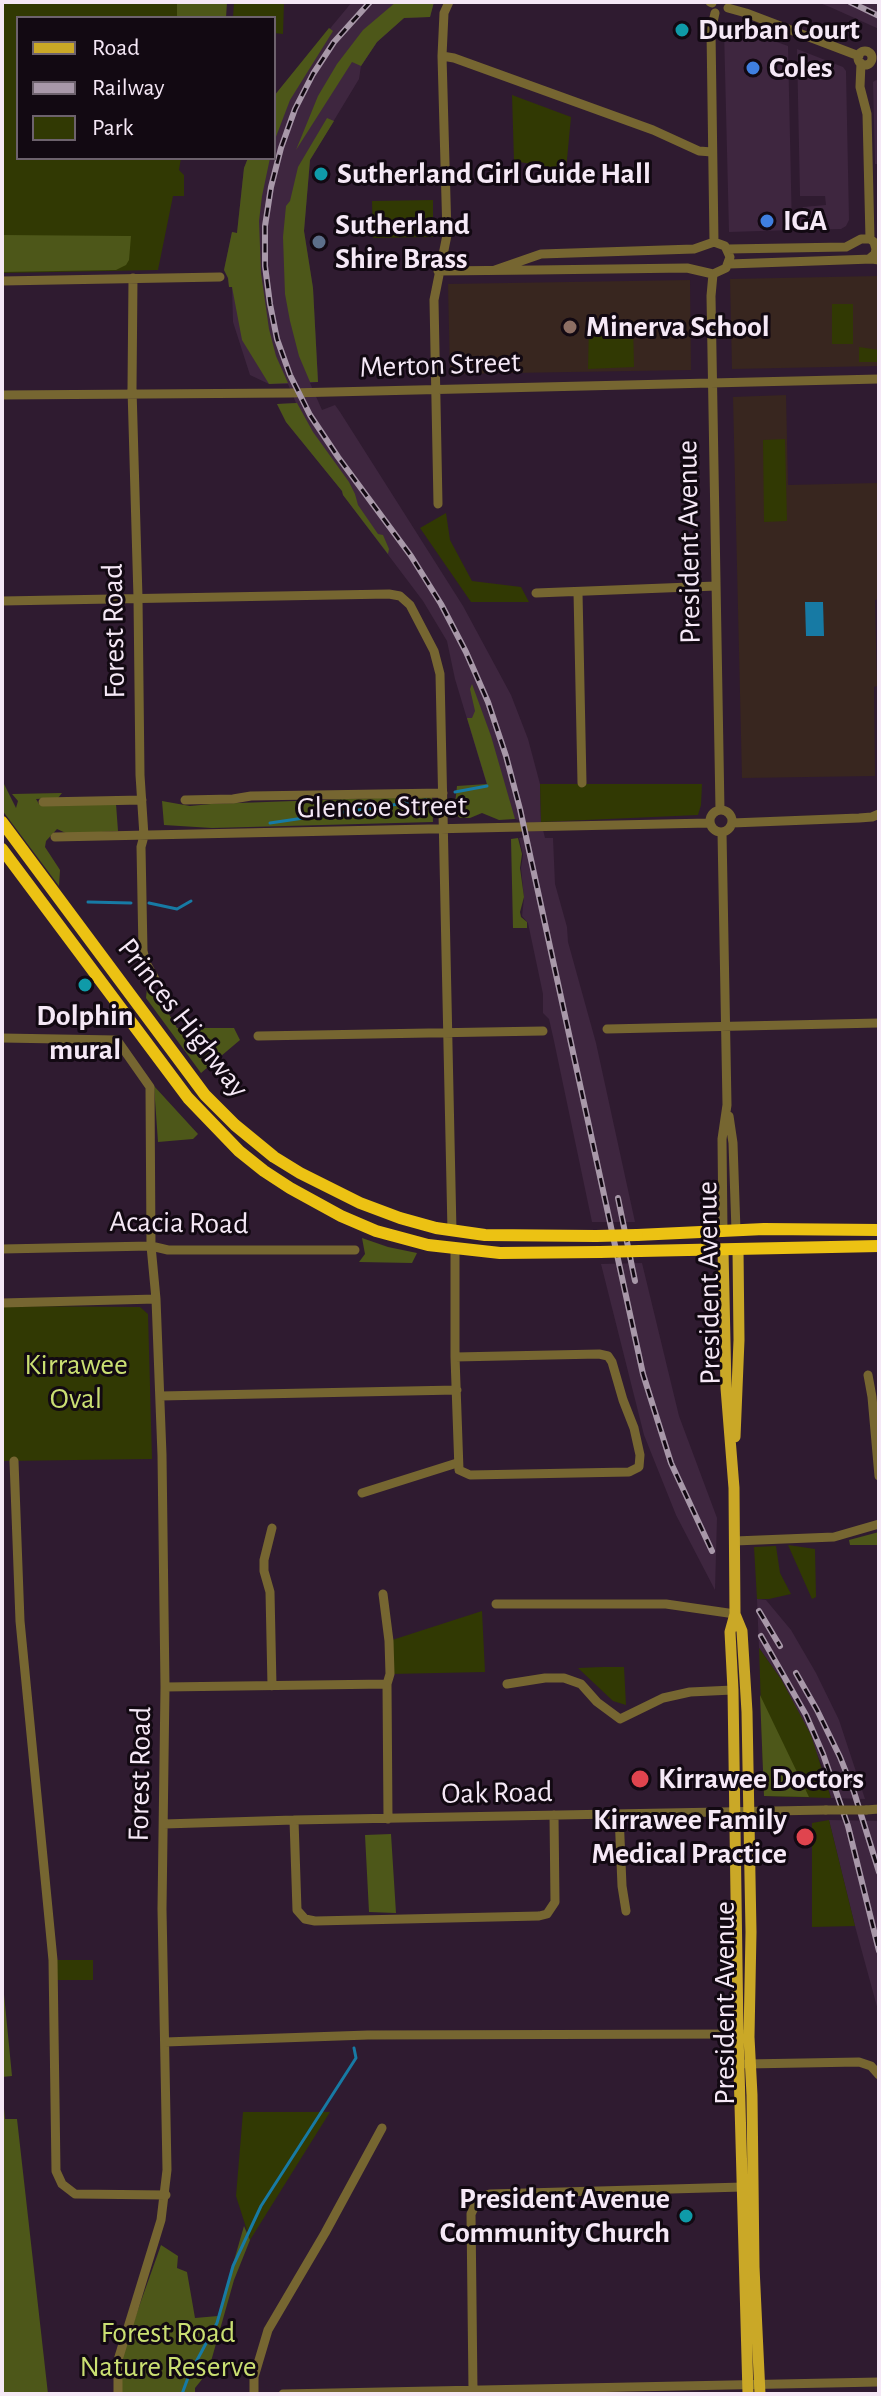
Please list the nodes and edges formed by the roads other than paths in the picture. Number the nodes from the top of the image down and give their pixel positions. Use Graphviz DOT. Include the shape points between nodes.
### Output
graph roads {
  1 [pos="449,2"];
  2 [pos="713,5"];
  3 [pos="728,5"];
  4 [pos="442,56"];
  5 [pos="860,60"];
  6 [pos="876,62"];
  7 [pos="712,152"];
  8 [pos="714,242"];
  9 [pos="856,243"];
  10 [pos="875,243"];
  11 [pos="703,246"];
  12 [pos="728,249"];
  13 [pos="534,255"];
  14 [pos="871,260"];
  15 [pos="729,264"];
  16 [pos="495,270"];
  17 [pos="536,270"];
  18 [pos="438,271"];
  19 [pos="709,272"];
  20 [pos="220,277"];
  21 [pos="133,278"];
  22 [pos="2,281"];
  23 [pos="879,379"];
  24 [pos="713,383"];
  25 [pos="437,389"];
  26 [pos="2,395"];
  27 [pos="132,395"];
  28 [pos="438,504"];
  29 [pos="716,586"];
  30 [pos="578,592"];
  31 [pos="536,593"];
  32 [pos="138,598"];
  33 [pos="2,601"];
  34 [pos="582,783"];
  35 [pos="443,793"];
  36 [pos="142,800"];
  37 [pos="185,800"];
  38 [pos="43,802"];
  39 [pos="720,810"];
  40 [pos="879,814"];
  41 [pos="2,822"];
  42 [pos="709,823"];
  43 [pos="732,823"];
  44 [pos="444,830"];
  45 [pos="722,832"];
  46 [pos="144,836"];
  47 [pos="55,837"];
  48 [pos="2,849"];
  49 [pos="155,979"];
  50 [pos="879,1023"];
  51 [pos="726,1027"];
  52 [pos="607,1029"];
  53 [pos="543,1031"];
  54 [pos="446,1032"];
  55 [pos="258,1036"];
  56 [pos="2,1038"];
  57 [pos="879,1230"];
  58 [pos="452,1231"];
  59 [pos="729,1232"];
  60 [pos="151,1246"];
  61 [pos="879,1246"];
  62 [pos="2,1249"];
  63 [pos="455,1249"];
  64 [pos="738,1249"];
  65 [pos="355,1250"];
  66 [pos="723,1250"];
  67 [pos="156,1299"];
  68 [pos="2,1303"];
  69 [pos="455,1357"];
  70 [pos="868,1375"];
  71 [pos="457,1390"];
  72 [pos="160,1396"];
  73 [pos="14,1461"];
  74 [pos="733,1461"];
  75 [pos="459,1468"];
  76 [pos="879,1475"];
  77 [pos="362,1493"];
  78 [pos="879,1524"];
  79 [pos="272,1528"];
  80 [pos="735,1541"];
  81 [pos="383,1594"];
  82 [pos="496,1604"];
  83 [pos="735,1614"];
  84 [pos="387,1684"];
  85 [pos="507,1684"];
  86 [pos="272,1686"];
  87 [pos="165,1687"];
  88 [pos="733,1690"];
  89 [pos="879,1809"];
  90 [pos="749,1813"];
  91 [pos="619,1814"];
  92 [pos="736,1814"];
  93 [pos="554,1815"];
  94 [pos="388,1819"];
  95 [pos="294,1820"];
  96 [pos="164,1824"];
  97 [pos="626,1911"];
  98 [pos="744,2035"];
  99 [pos="165,2042"];
  100 [pos="745,2064"];
  101 [pos="879,2075"];
  102 [pos="382,2128"];
  103 [pos="743,2187"];
  104 [pos="166,2195"];
  105 [pos="879,2382"];
  106 [pos="754,2390"];
  107 [pos="473,2391"];
  108 [pos="491,2392"];
  109 [pos="378,2393"];
  110 [pos="118,2394"];
  111 [pos="254,2394"];
  112 [pos="283,2394"];
  1 -- 4 [label="street"];
  2 -- 3 [label="street" via="721,15"];
  2 -- 7 [label="street"];
  3 -- 5 [label="street"];
  4 -- 7 [label="street"];
  4 -- 18 [label="street" via="447,235"];
  5 -- 6 [label="street" via="867,51"];
  5 -- 10 [label="street"];
  7 -- 8 [label="street"];
  8 -- 11 [label="street"];
  8 -- 12 [label="street"];
  9 -- 10 [label="street" via="864,238"];
  9 -- 12 [label="street"];
  9 -- 14 [label="street" via="856,254"];
  10 -- 14 [label="street"];
  11 -- 13 [label="street"];
  11 -- 19 [label="street" via="698,259"];
  12 -- 15 [label="street"];
  13 -- 16 [label="street"];
  13 -- 17 [label="street" via="531,264"];
  14 -- 15 [label="street"];
  15 -- 19 [label="street"];
  16 -- 17 [label="street"];
  16 -- 18 [label="street"];
  17 -- 19 [label="street"];
  18 -- 25 [label="street"];
  19 -- 24 [label="street, President Avenue"];
  20 -- 21 [label="street"];
  21 -- 22 [label="street"];
  21 -- 27 [label="street, Forest Road"];
  23 -- 24 [label="street, Merton Street"];
  24 -- 25 [label="street, Merton Street"];
  24 -- 29 [label="street, President Avenue"];
  25 -- 27 [label="street, Merton Street"];
  25 -- 28 [label="street"];
  26 -- 27 [label="street, Merton Street"];
  27 -- 32 [label="street, Forest Road"];
  29 -- 30 [label="street"];
  29 -- 39 [label="street, President Avenue"];
  30 -- 31 [label="street"];
  30 -- 34 [label="street"];
  32 -- 33 [label="street"];
  32 -- 35 [label="street" via="400,596 410,605 439,668"];
  32 -- 36 [label="street, Forest Road"];
  35 -- 37 [label="street, Glencoe Street"];
  35 -- 44 [label="street"];
  36 -- 38 [label="street"];
  36 -- 46 [label="street, Forest Road"];
  39 -- 42 [label="street" via="711,814"];
  39 -- 43 [label="street"];
  40 -- 43 [label="street"];
  41 -- 58 [label="highway, Princes Highway" via="205,1095 235,1125 274,1157 329,1189 383,1212"];
  42 -- 44 [label="street, Glencoe Street"];
  42 -- 45 [label="street"];
  43 -- 45 [label="street"];
  44 -- 46 [label="street, Glencoe Street"];
  44 -- 54 [label="street"];
  45 -- 51 [label="street, President Avenue"];
  46 -- 47 [label="street, Glencoe Street"];
  46 -- 49 [label="street, Forest Road" via="143,951"];
  48 -- 63 [label="highway, Princes Highway" via="188,1098 239,1151 341,1216 390,1235"];
  50 -- 51 [label="street"];
  51 -- 52 [label="street"];
  51 -- 59 [label="street, President Avenue" via="733,1143"];
  53 -- 54 [label="street"];
  54 -- 55 [label="street"];
  54 -- 58 [label="street"];
  56 -- 60 [label="street, Forest Road" via="117,1040 150,1087"];
  57 -- 59 [label="highway"];
  58 -- 59 [label="highway, Princes Highway, bridge" via="507,1236"];
  59 -- 64 [label="highway, President Avenue"];
  59 -- 66 [label="highway, President Avenue"];
  60 -- 62 [label="street, Acacia Road"];
  60 -- 65 [label="street, Acacia Road"];
  60 -- 67 [label="street, Forest Road"];
  61 -- 64 [label="highway"];
  63 -- 66 [label="highway, Princes Highway, bridge"];
  63 -- 69 [label="street"];
  64 -- 66 [label="highway"];
  64 -- 74 [label="main road, President Avenue"];
  66 -- 74 [label="main road, President Avenue"];
  67 -- 68 [label="street"];
  67 -- 72 [label="street, Forest Road"];
  69 -- 71 [label="street"];
  69 -- 75 [label="street" via="608,1356 641,1459 629,1472 470,1475"];
  70 -- 76 [label="street"];
  71 -- 72 [label="street"];
  71 -- 75 [label="street"];
  72 -- 87 [label="street, Forest Road"];
  73 -- 104 [label="street" via="20,1621 53,1960 56,2171 75,2194"];
  74 -- 80 [label="main road, President Avenue"];
  75 -- 77 [label="street"];
  78 -- 80 [label="street" via="834,1537"];
  79 -- 86 [label="street" via="264,1571 270,1592"];
  80 -- 83 [label="main road, President Avenue"];
  81 -- 84 [label="street"];
  82 -- 83 [label="street" via="666,1604"];
  83 -- 88 [label="main road, President Avenue" via="730,1632"];
  83 -- 90 [label="main road, President Avenue" via="742,1631"];
  84 -- 86 [label="street"];
  84 -- 94 [label="street"];
  85 -- 88 [label="street" via="564,1678 581,1684 620,1719 663,1698"];
  86 -- 87 [label="street"];
  87 -- 96 [label="street, Forest Road"];
  88 -- 92 [label="main road, President Avenue"];
  89 -- 90 [label="street, Oak Road, bridge"];
  90 -- 92 [label="street, Oak Road"];
  90 -- 98 [label="main road, President Avenue" via="751,1932"];
  91 -- 92 [label="street, Oak Road"];
  91 -- 93 [label="street, Oak Road"];
  91 -- 97 [label="street"];
  92 -- 98 [label="main road, President Avenue"];
  93 -- 94 [label="street, Oak Road"];
  93 -- 95 [label="street" via="555,1902 547,1914 315,1921 302,1917 296,1905"];
  94 -- 95 [label="street, Oak Road"];
  95 -- 96 [label="street, Oak Road"];
  96 -- 99 [label="street, Forest Road"];
  98 -- 99 [label="street" via="368,2035"];
  98 -- 100 [label="main road, President Avenue"];
  99 -- 104 [label="street, Forest Road"];
  100 -- 101 [label="street" via="859,2062"];
  100 -- 103 [label="main road, President Avenue"];
  100 -- 106 [label="main road, President Avenue"];
  102 -- 111 [label="street" via="268,2330"];
  103 -- 106 [label="main road, President Avenue"];
  103 -- 107 [label="street" via="490,2194 478,2199 471,2214"];
  104 -- 110 [label="street, Forest Road" via="118,2360"];
  105 -- 106 [label="street"];
  106 -- 108 [label="street"];
  107 -- 108 [label="street"];
  107 -- 109 [label="street"];
  109 -- 112 [label="street"];
}
